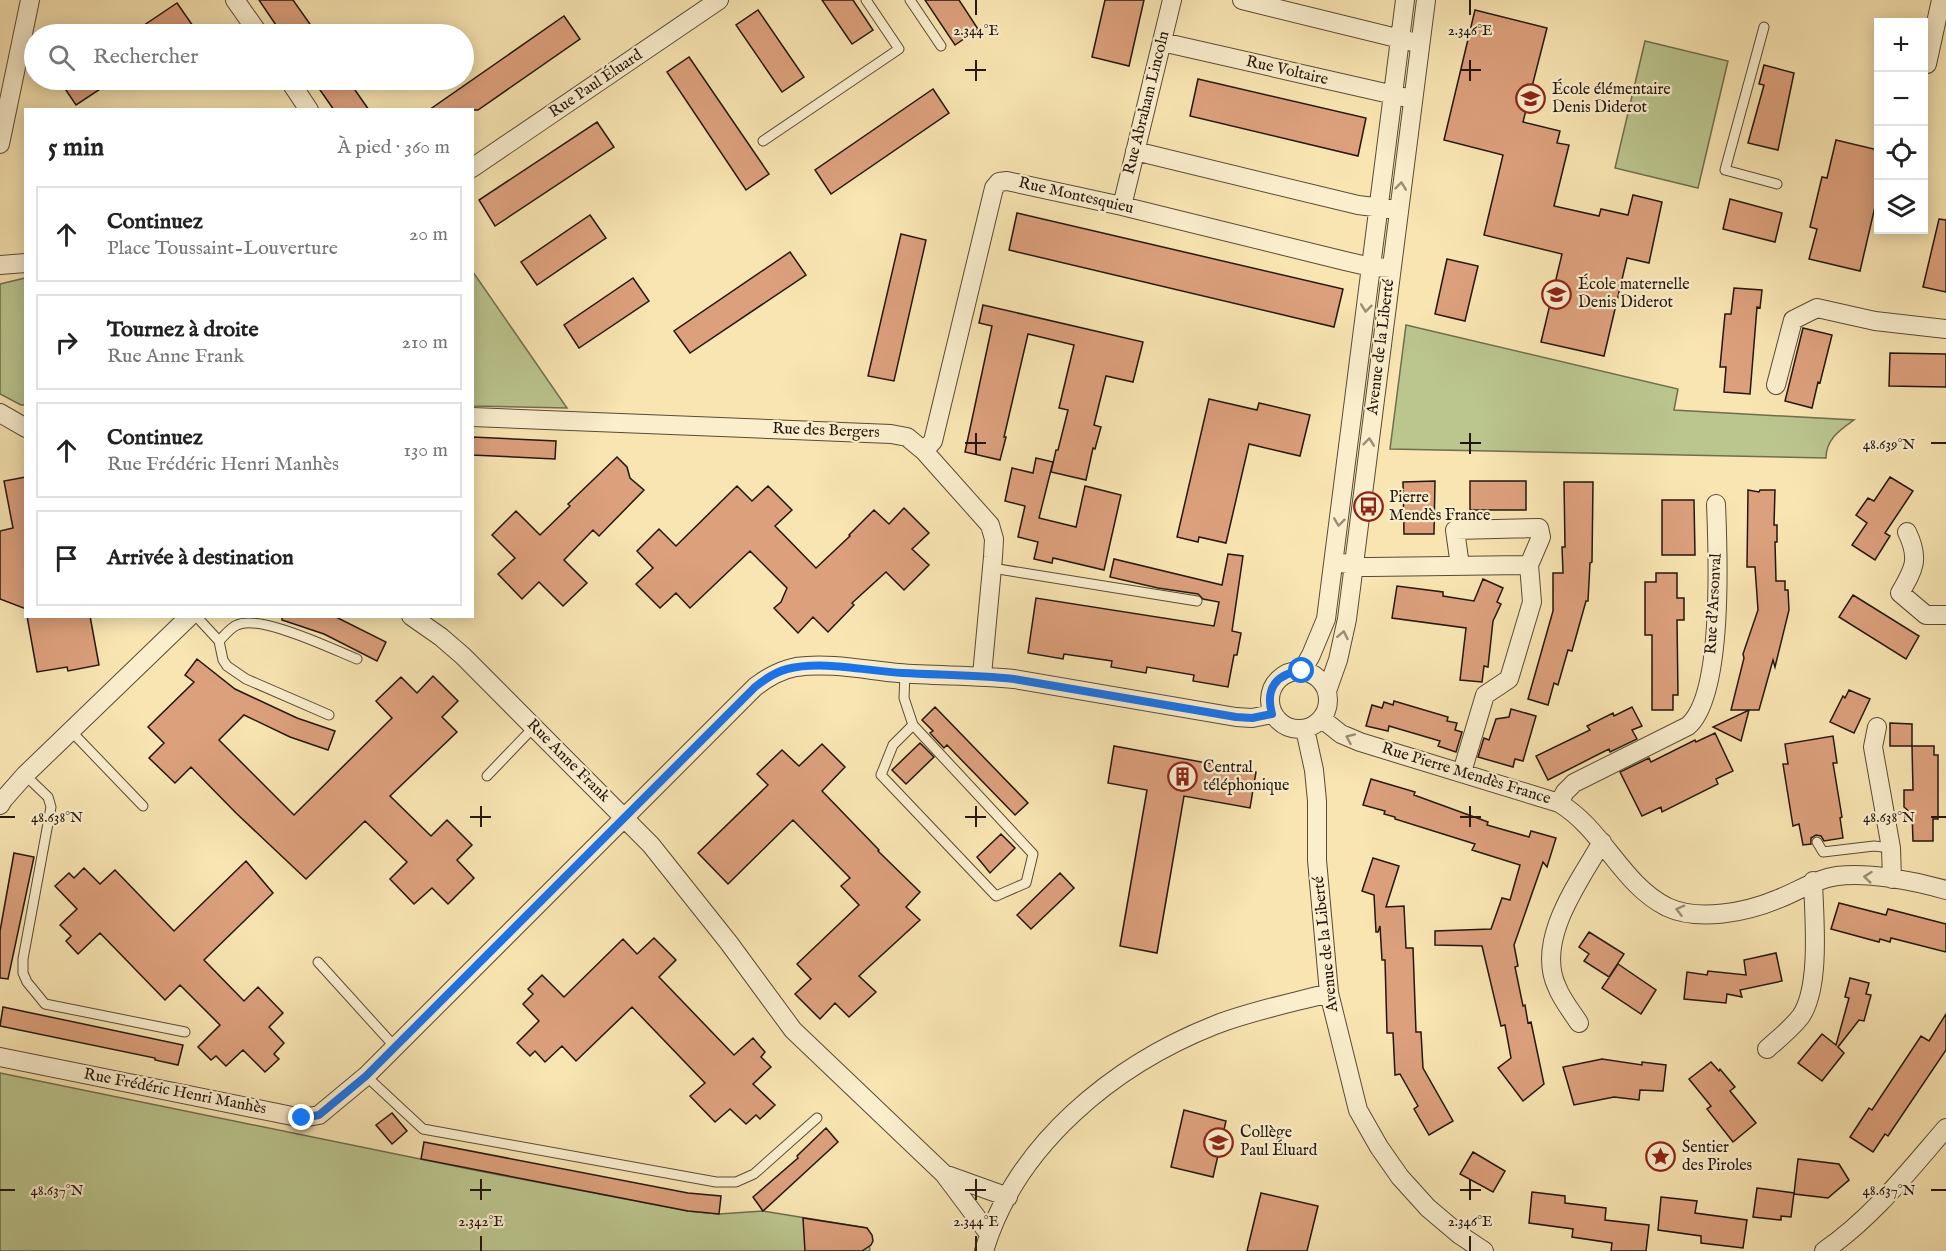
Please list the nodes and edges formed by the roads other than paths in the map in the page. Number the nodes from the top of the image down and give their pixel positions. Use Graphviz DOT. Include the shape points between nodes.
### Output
graph roads {
  1 [pos="30,0"];
  2 [pos="235,0"];
  3 [pos="719,0"];
  4 [pos="866,0"];
  5 [pos="910,0"];
  6 [pos="1172,0"];
  7 [pos="1242,0"];
  8 [pos="1405,0"];
  9 [pos="1426,0"];
  10 [pos="1941,0"];
  11 [pos="25,24"];
  12 [pos="251,24"];
  13 [pos="1764,27"];
  14 [pos="24,29"];
  15 [pos="1401,39"];
  16 [pos="1162,42"];
  17 [pos="1420,43"];
  18 [pos="941,46"];
  19 [pos="1928,59"];
  20 [pos="296,90"];
  21 [pos="1393,96"];
  22 [pos="1413,99"];
  23 [pos="308,108"];
  24 [pos="763,141"];
  25 [pos="0,144"];
  26 [pos="1135,151"];
  27 [pos="474,167"];
  28 [pos="1777,184"];
  29 [pos="1122,206"];
  30 [pos="1379,208"];
  31 [pos="1398,210"];
  32 [pos="24,263"];
  33 [pos="0,265"];
  34 [pos="1371,267"];
  35 [pos="1392,268"];
  36 [pos="1946,329"];
  37 [pos="1776,385"];
  38 [pos="0,413"];
  39 [pos="474,417"];
  40 [pos="24,427"];
  41 [pos="924,450"];
  42 [pos="1716,504"];
  43 [pos="1907,532"];
  44 [pos="1334,561"];
  45 [pos="1353,565"];
  46 [pos="1529,565"];
  47 [pos="1460,566"];
  48 [pos="992,568"];
  49 [pos="1197,601"];
  50 [pos="1946,615"];
  51 [pos="188,618"];
  52 [pos="198,618"];
  53 [pos="414,618"];
  54 [pos="219,640"];
  55 [pos="357,659"];
  56 [pos="1302,671"];
  57 [pos="905,673"];
  58 [pos="982,675"];
  59 [pos="1327,691"];
  60 [pos="1272,714"];
  61 [pos="329,715"];
  62 [pos="1322,718"];
  63 [pos="913,725"];
  64 [pos="534,727"];
  65 [pos="1877,727"];
  66 [pos="1305,729"];
  67 [pos="71,731"];
  68 [pos="1462,772"];
  69 [pos="26,774"];
  70 [pos="487,776"];
  71 [pos="1559,803"];
  72 [pos="0,805"];
  73 [pos="143,806"];
  74 [pos="624,818"];
  75 [pos="1602,842"];
  76 [pos="1817,842"];
  77 [pos="1891,848"];
  78 [pos="1892,879"];
  79 [pos="1813,881"];
  80 [pos="1946,890"];
  81 [pos="318,962"];
  82 [pos="1329,993"];
  83 [pos="1579,1023"];
  84 [pos="185,1032"];
  85 [pos="395,1047"];
  86 [pos="1767,1049"];
  87 [pos="0,1058"];
  88 [pos="366,1076"];
  89 [pos="817,1118"];
  90 [pos="1946,1128"];
  91 [pos="944,1174"];
  92 [pos="1008,1197"];
  93 [pos="987,1243"];
  94 [pos="1484,1251"];
  95 [pos="1824,1251"];
  1 -- 11 [label="street"];
  2 -- 12 [label="street"];
  3 -- 27 [label="street, Rue Paul Éluard"];
  4 -- 24 [label="lane" via="899,49"];
  5 -- 18 [label="lane"];
  6 -- 16 [label="street, Rue Abraham Lincoln"];
  7 -- 15 [label="street"];
  8 -- 15 [label="street, Avenue de la Liberté"];
  9 -- 17 [label="street, Avenue de la Liberté"];
  10 -- 19 [label="street"];
  13 -- 28 [label="lane" via="1725,170"];
  14 -- 25 [label="street"];
  15 -- 17 [label="street"];
  15 -- 21 [label="street, Avenue de la Liberté"];
  16 -- 21 [label="street, Rue Voltaire"];
  16 -- 26 [label="street, Rue Abraham Lincoln"];
  17 -- 22 [label="street, Avenue de la Liberté"];
  20 -- 23 [label="street"];
  21 -- 22 [label="street, Rue Voltaire"];
  21 -- 30 [label="street, Avenue de la Liberté"];
  31 -- 22 [label="street, Avenue de la Liberté, one-way"];
  26 -- 29 [label="street, Rue Abraham Lincoln"];
  26 -- 30 [label="street"];
  29 -- 34 [label="street, Rue Montesquieu"];
  29 -- 41 [label="street, Rue Montesquieu" via="999,182 994,189 933,441"];
  30 -- 31 [label="street"];
  30 -- 34 [label="street, Avenue de la Liberté"];
  31 -- 35 [label="street, Avenue de la Liberté"];
  32 -- 33 [label="street"];
  34 -- 35 [label="street, Rue Montesquieu"];
  34 -- 44 [label="street, Avenue de la Liberté, one-way"];
  45 -- 35 [label="street, Avenue de la Liberté, one-way"];
  36 -- 37 [label="street" via="1875,321 1817,308 1793,320"];
  38 -- 40 [label="street"];
  39 -- 41 [label="street, Rue des Bergers" via="891,434 907,437"];
  41 -- 48 [label="street, Rue des Bergers" via="990,525 994,539"];
  42 -- 71 [label="street, Rue d'Arsonval" via="1717,624 1699,714 1688,726 1574,783"];
  43 -- 50 [label="street" via="1915,549 1913,570 1900,594 1926,615"];
  44 -- 45 [label="street"];
  44 -- 56 [label="street, Avenue de la Liberté" via="1326,619"];
  45 -- 47 [label="street"];
  59 -- 45 [label="street, Avenue de la Liberté, one-way" via="1347,619"];
  46 -- 47 [label="street"];
  46 -- 47 [label="street" via="1541,537 1539,528 1455,530"];
  46 -- 68 [label="street" via="1532,602 1509,679 1485,695"];
  48 -- 49 [label="lane"];
  48 -- 58 [label="street, Rue des Bergers"];
  51 -- 67 [label="street"];
  52 -- 54 [label="lane"];
  53 -- 64 [label="street, Rue Anne Frank" via="463,656"];
  54 -- 55 [label="lane" via="238,624 266,624"];
  54 -- 61 [label="lane" via="226,666 246,679"];
  56 -- 59 [label="street" via="1321,681"];
  56 -- 60 [label="street" via="1291,672 1274,683 1269,703"];
  57 -- 58 [label="street"];
  57 -- 63 [label="lane" via="904,698"];
  57 -- 74 [label="street" via="814,666 785,670 769,677"];
  58 -- 60 [label="street" via="1236,717"];
  59 -- 62 [label="street" via="1327,710"];
  60 -- 66 [label="street" via="1286,727"];
  62 -- 66 [label="street"];
  68 -- 62 [label="street, Rue Pierre Mendès France, one-way" via="1360,742 1341,734"];
  63 -- 63 [label="lane" via="893,745 881,775 996,896 1026,883 1033,854"];
  64 -- 70 [label="lane"];
  64 -- 74 [label="street, Rue Anne Frank"];
  65 -- 77 [label="street" via="1873,747"];
  66 -- 82 [label="street, Avenue de la Liberté" via="1317,801 1317,860"];
  67 -- 69 [label="street"];
  67 -- 73 [label="lane"];
  68 -- 71 [label="street, Rue Pierre Mendès France"];
  69 -- 72 [label="street"];
  69 -- 84 [label="lane" via="48,797 51,807 23,959 27,982 45,1004"];
  71 -- 75 [label="street, Rue Pierre Mendès France"];
  74 -- 85 [label="street, Rue Frédéric Henri Manhès"];
  74 -- 91 [label="street, Rue Anne Frank" via="651,845 715,925 793,1030"];
  79 -- 75 [label="street, Rue Pierre Mendès France, one-way" via="1778,900 1737,912 1688,913 1647,895"];
  75 -- 83 [label="street" via="1556,927 1550,957 1556,987"];
  76 -- 77 [label="lane" via="1823,852"];
  77 -- 78 [label="street"];
  78 -- 79 [label="street, Rue Pierre Mendès France, one-way" via="1856,875"];
  78 -- 80 [label="street, Rue Pierre Mendès France"];
  79 -- 86 [label="street" via="1813,981 1808,1001 1800,1017"];
  81 -- 85 [label="lane"];
  82 -- 92 [label="street" via="1216,1025 1155,1054 1115,1079 1059,1127"];
  82 -- 94 [label="street, Avenue de la Liberté" via="1358,1110 1379,1147 1428,1208"];
  85 -- 88 [label="street, Rue Frédéric Henri Manhès"];
  87 -- 88 [label="street, Rue Frédéric Henri Manhès" via="302,1118 319,1115"];
  88 -- 89 [label="lane" via="423,1129 716,1182 736,1182 754,1174"];
  90 -- 95 [label="street" via="1877,1208"];
  91 -- 92 [label="street"];
  91 -- 93 [label="street"];
  92 -- 93 [label="street"];
}
